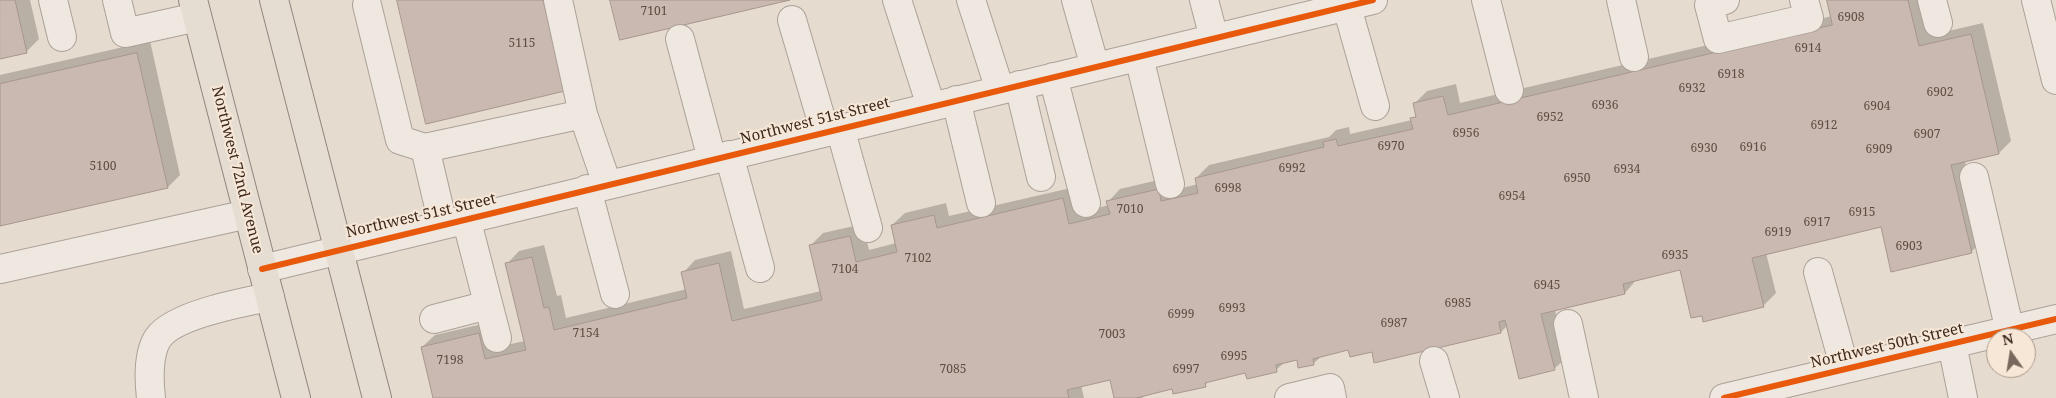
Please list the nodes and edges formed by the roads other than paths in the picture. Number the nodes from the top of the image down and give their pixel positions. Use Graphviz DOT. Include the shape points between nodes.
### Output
graph roads {
  1 [pos="53,0"];
  2 [pos="117,0"];
  3 [pos="274,0"];
  4 [pos="558,0"];
  5 [pos="897,0"];
  6 [pos="971,0"];
  7 [pos="1076,0"];
  8 [pos="1204,0"];
  9 [pos="1373,0"];
  10 [pos="1486,0"];
  11 [pos="1621,0"];
  12 [pos="1725,0"];
  13 [pos="1804,0"];
  14 [pos="2036,0"];
  15 [pos="1346,3"];
  16 [pos="367,5"];
  17 [pos="195,8"];
  18 [pos="792,20"];
  19 [pos="62,37"];
  20 [pos="1214,38"];
  21 [pos="680,39"];
  22 [pos="1139,57"];
  23 [pos="1634,57"];
  24 [pos="1095,67"];
  25 [pos="1053,77"];
  26 [pos="2056,80"];
  27 [pos="1009,88"];
  28 [pos="1509,90"];
  29 [pos="943,103"];
  30 [pos="1375,106"];
  31 [pos="583,114"];
  32 [pos="832,130"];
  33 [pos="425,148"];
  34 [pos="721,157"];
  35 [pos="1041,177"];
  36 [pos="1974,177"];
  37 [pos="1170,184"];
  38 [pos="597,187"];
  39 [pos="981,202"];
  40 [pos="1086,203"];
  41 [pos="248,214"];
  42 [pos="455,221"];
  43 [pos="868,228"];
  44 [pos="338,249"];
  45 [pos="262,268"];
  46 [pos="760,268"];
  47 [pos="0,269"];
  48 [pos="1818,272"];
  49 [pos="615,294"];
  50 [pos="270,297"];
  51 [pos="488,305"];
  52 [pos="434,319"];
  53 [pos="2056,320"];
  54 [pos="1568,324"];
  55 [pos="2010,328"];
  56 [pos="2019,328"];
  57 [pos="1986,336"];
  58 [pos="497,338"];
  59 [pos="1952,344"];
  60 [pos="1434,361"];
  61 [pos="1844,369"];
  62 [pos="151,398"];
  63 [pos="296,398"];
  64 [pos="376,398"];
  65 [pos="1289,398"];
  66 [pos="1332,398"];
  67 [pos="1445,398"];
  68 [pos="1584,398"];
  69 [pos="1724,398"];
  70 [pos="1963,398"];
  1 -- 19 [label="street"];
  2 -- 17 [label="street" via="125,34"];
  3 -- 44 [label="main road"];
  4 -- 31 [label="street"];
  5 -- 29 [label="street"];
  6 -- 27 [label="street"];
  7 -- 24 [label="street"];
  8 -- 20 [label="street"];
  9 -- 15 [label="street, Northwest 51st Street"];
  10 -- 28 [label="street"];
  11 -- 23 [label="street"];
  12 -- 13 [label="street" via="1709,5 1718,39 1809,18"];
  14 -- 26 [label="street"];
  15 -- 20 [label="street, Northwest 51st Street"];
  15 -- 30 [label="street"];
  16 -- 33 [label="street" via="400,140"];
  17 -- 41 [label="main road, Northwest 72nd Avenue"];
  18 -- 32 [label="street"];
  20 -- 22 [label="street, Northwest 51st Street"];
  21 -- 34 [label="street"];
  22 -- 24 [label="street, Northwest 51st Street"];
  22 -- 37 [label="street"];
  24 -- 25 [label="street, Northwest 51st Street"];
  25 -- 27 [label="street, Northwest 51st Street"];
  25 -- 40 [label="street"];
  27 -- 29 [label="street, Northwest 51st Street"];
  27 -- 35 [label="street"];
  29 -- 32 [label="street, Northwest 51st Street"];
  29 -- 39 [label="street"];
  31 -- 33 [label="street"];
  31 -- 38 [label="street"];
  32 -- 34 [label="street, Northwest 51st Street"];
  32 -- 43 [label="street"];
  33 -- 42 [label="street"];
  34 -- 38 [label="street, Northwest 51st Street"];
  34 -- 46 [label="street"];
  36 -- 55 [label="street"];
  38 -- 42 [label="street, Northwest 51st Street"];
  38 -- 49 [label="street"];
  41 -- 45 [label="main road, Northwest 72nd Avenue"];
  41 -- 47 [label="street"];
  42 -- 44 [label="street, Northwest 51st Street"];
  42 -- 51 [label="street"];
  44 -- 45 [label="street, Northwest 51st Street"];
  44 -- 64 [label="main road"];
  45 -- 50 [label="main road, Northwest 72nd Avenue"];
  48 -- 61 [label="street"];
  50 -- 62 [label="street" via="184,320 158,337 148,369"];
  50 -- 63 [label="main road, Northwest 72nd Avenue"];
  51 -- 52 [label="street"];
  51 -- 58 [label="street"];
  53 -- 56 [label="street, Northwest 50th Street"];
  54 -- 68 [label="street"];
  57 -- 59 [label="street, Northwest 50th Street"];
  59 -- 61 [label="street, Northwest 50th Street"];
  59 -- 70 [label="street"];
  60 -- 67 [label="street"];
  61 -- 69 [label="street, Northwest 50th Street"];
  65 -- 66 [label="street" via="1330,388"];
}
